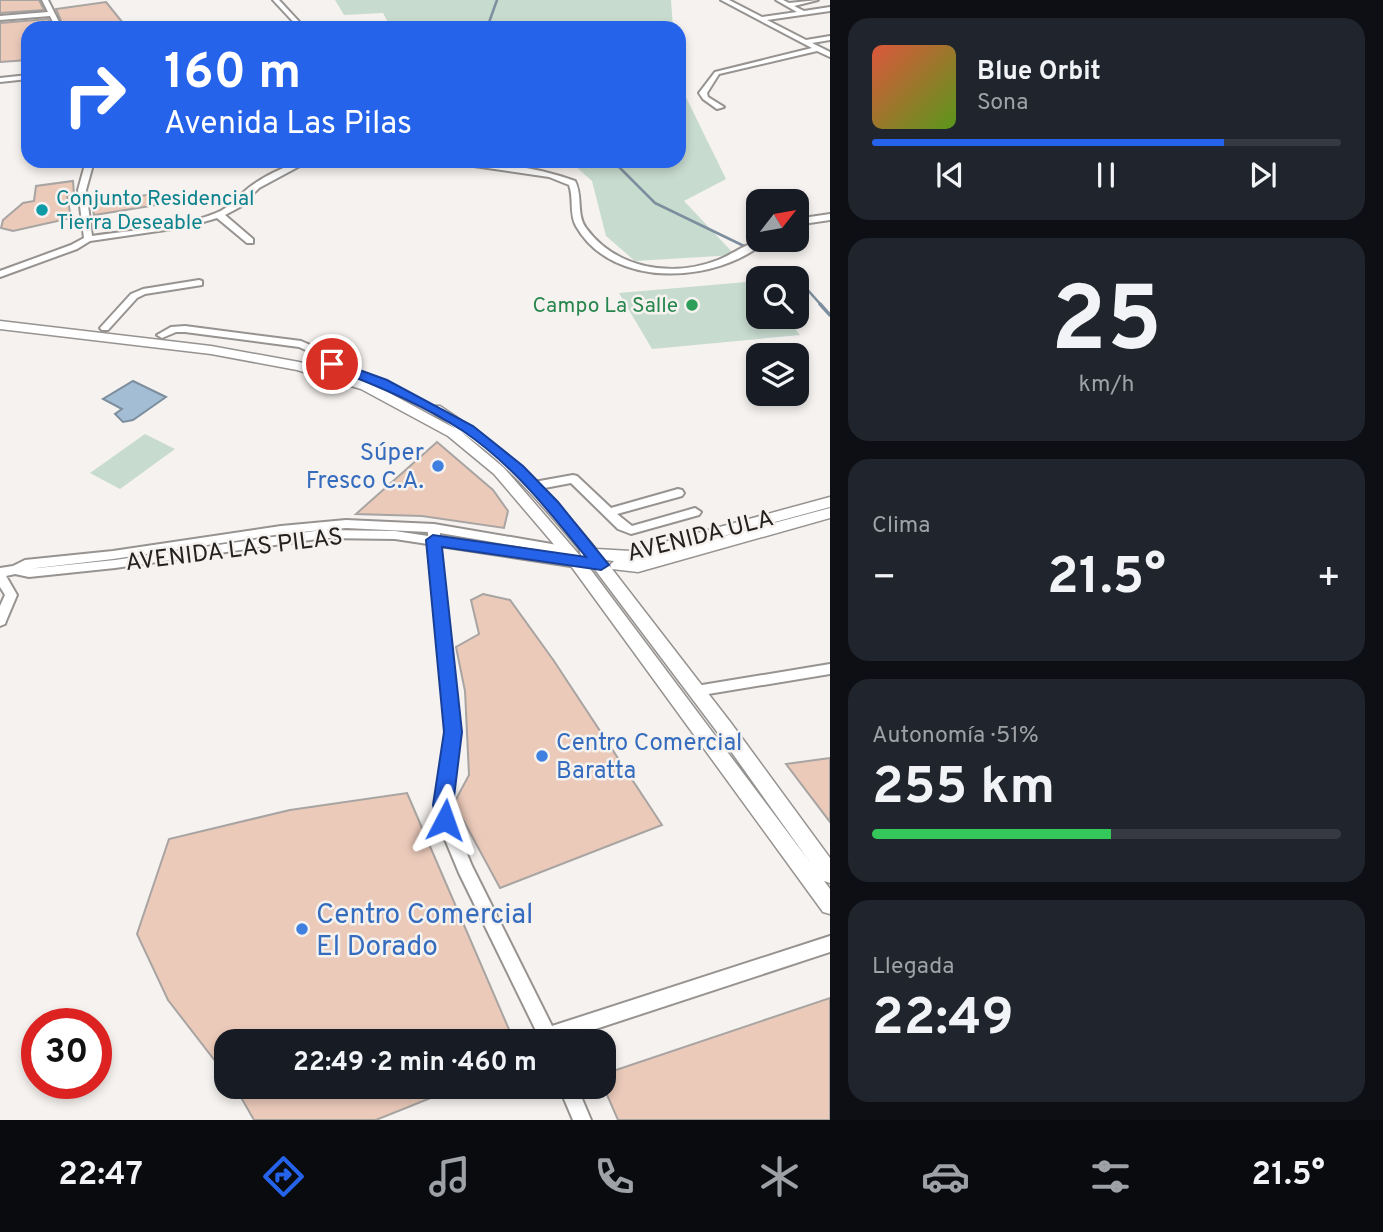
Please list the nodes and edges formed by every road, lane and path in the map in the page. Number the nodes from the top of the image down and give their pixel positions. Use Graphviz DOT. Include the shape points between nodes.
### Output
graph roads {
  1 [pos="45,0"];
  2 [pos="276,0"];
  3 [pos="724,0"];
  4 [pos="779,0"];
  5 [pos="815,0"];
  6 [pos="788,5"];
  7 [pos="830,9"];
  8 [pos="51,11"];
  9 [pos="803,13"];
  10 [pos="38,15"];
  11 [pos="0,16"];
  12 [pos="761,19"];
  13 [pos="40,21"];
  14 [pos="56,21"];
  15 [pos="296,21"];
  16 [pos="830,38"];
  17 [pos="805,43"];
  18 [pos="817,48"];
  19 [pos="830,55"];
  20 [pos="21,78"];
  21 [pos="0,80"];
  22 [pos="720,107"];
  23 [pos="88,168"];
  24 [pos="291,168"];
  25 [pos="502,168"];
  26 [pos="219,215"];
  27 [pos="830,216"];
  28 [pos="809,220"];
  29 [pos="88,239"];
  30 [pos="250,242"];
  31 [pos="746,250"];
  32 [pos="0,274"];
  33 [pos="184,277"];
  34 [pos="199,283"];
  35 [pos="143,292"];
  36 [pos="0,316"];
  37 [pos="0,325"];
  38 [pos="105,328"];
  39 [pos="534,486"];
  40 [pos="678,493"];
  41 [pos="830,502"];
  42 [pos="695,512"];
  43 [pos="608,513"];
  44 [pos="830,513"];
  45 [pos="434,534"];
  46 [pos="585,558"];
  47 [pos="0,574"];
  48 [pos="0,621"];
  49 [pos="830,669"];
  50 [pos="696,691"];
  51 [pos="830,874"];
  52 [pos="830,905"];
  53 [pos="830,944"];
  54 [pos="544,1029"];
  55 [pos="579,1029"];
  56 [pos="573,1099"];
  57 [pos="582,1120"];
  1 -- 8 [label="street"];
  2 -- 15 [label="street"];
  3 -- 12 [label="street"];
  4 -- 6 [label="street"];
  5 -- 6 [label="street"];
  6 -- 9 [label="street"];
  7 -- 9 [label="street"];
  8 -- 10 [label="street"];
  8 -- 11 [label="street"];
  8 -- 14 [label="street"];
  9 -- 12 [label="street"];
  10 -- 11 [label="street"];
  10 -- 13 [label="street"];
  12 -- 17 [label="street"];
  16 -- 17 [label="street"];
  17 -- 18 [label="street"];
  18 -- 19 [label="street"];
  18 -- 22 [label="street" via="718,73 703,93"];
  20 -- 21 [label="street"];
  23 -- 29 [label="street" via="82,190"];
  24 -- 26 [label="street" via="256,186"];
  25 -- 31 [label="street" via="572,183 577,195 575,216 592,244 613,260 642,271 663,273 704,265"];
  26 -- 29 [label="street"];
  26 -- 30 [label="street"];
  27 -- 28 [label="street"];
  29 -- 32 [label="street"];
  33 -- 35 [label="street" via="155,282"];
  34 -- 35 [label="street"];
  35 -- 38 [label="street"];
  36 -- 38 [label="street"];
  37 -- 46 [label="street" via="245,355 366,386 430,419 480,453"];
  38 -- 39 [label="street" via="229,343 362,374 430,406 491,446"];
  39 -- 43 [label="street" via="573,479"];
  39 -- 46 [label="street"];
  40 -- 43 [label="street"];
  41 -- 46 [label="street, AVENIDA ULA" via="631,556"];
  42 -- 43 [label="street" via="631,530"];
  44 -- 46 [label="street, AVENIDA ULA" via="638,566"];
  45 -- 46 [label="street, AVENIDA LAS PILAS"];
  45 -- 47 [label="street, AVENIDA LAS PILAS" via="324,534 115,564 29,573 15,569"];
  45 -- 54 [label="street" via="453,732 445,820"];
  46 -- 50 [label="street"];
  46 -- 52 [label="street"];
  47 -- 48 [label="street" via="10,595"];
  49 -- 50 [label="street"];
  50 -- 51 [label="street"];
  53 -- 55 [label="street"];
  56 -- 57 [label="street"];
}
